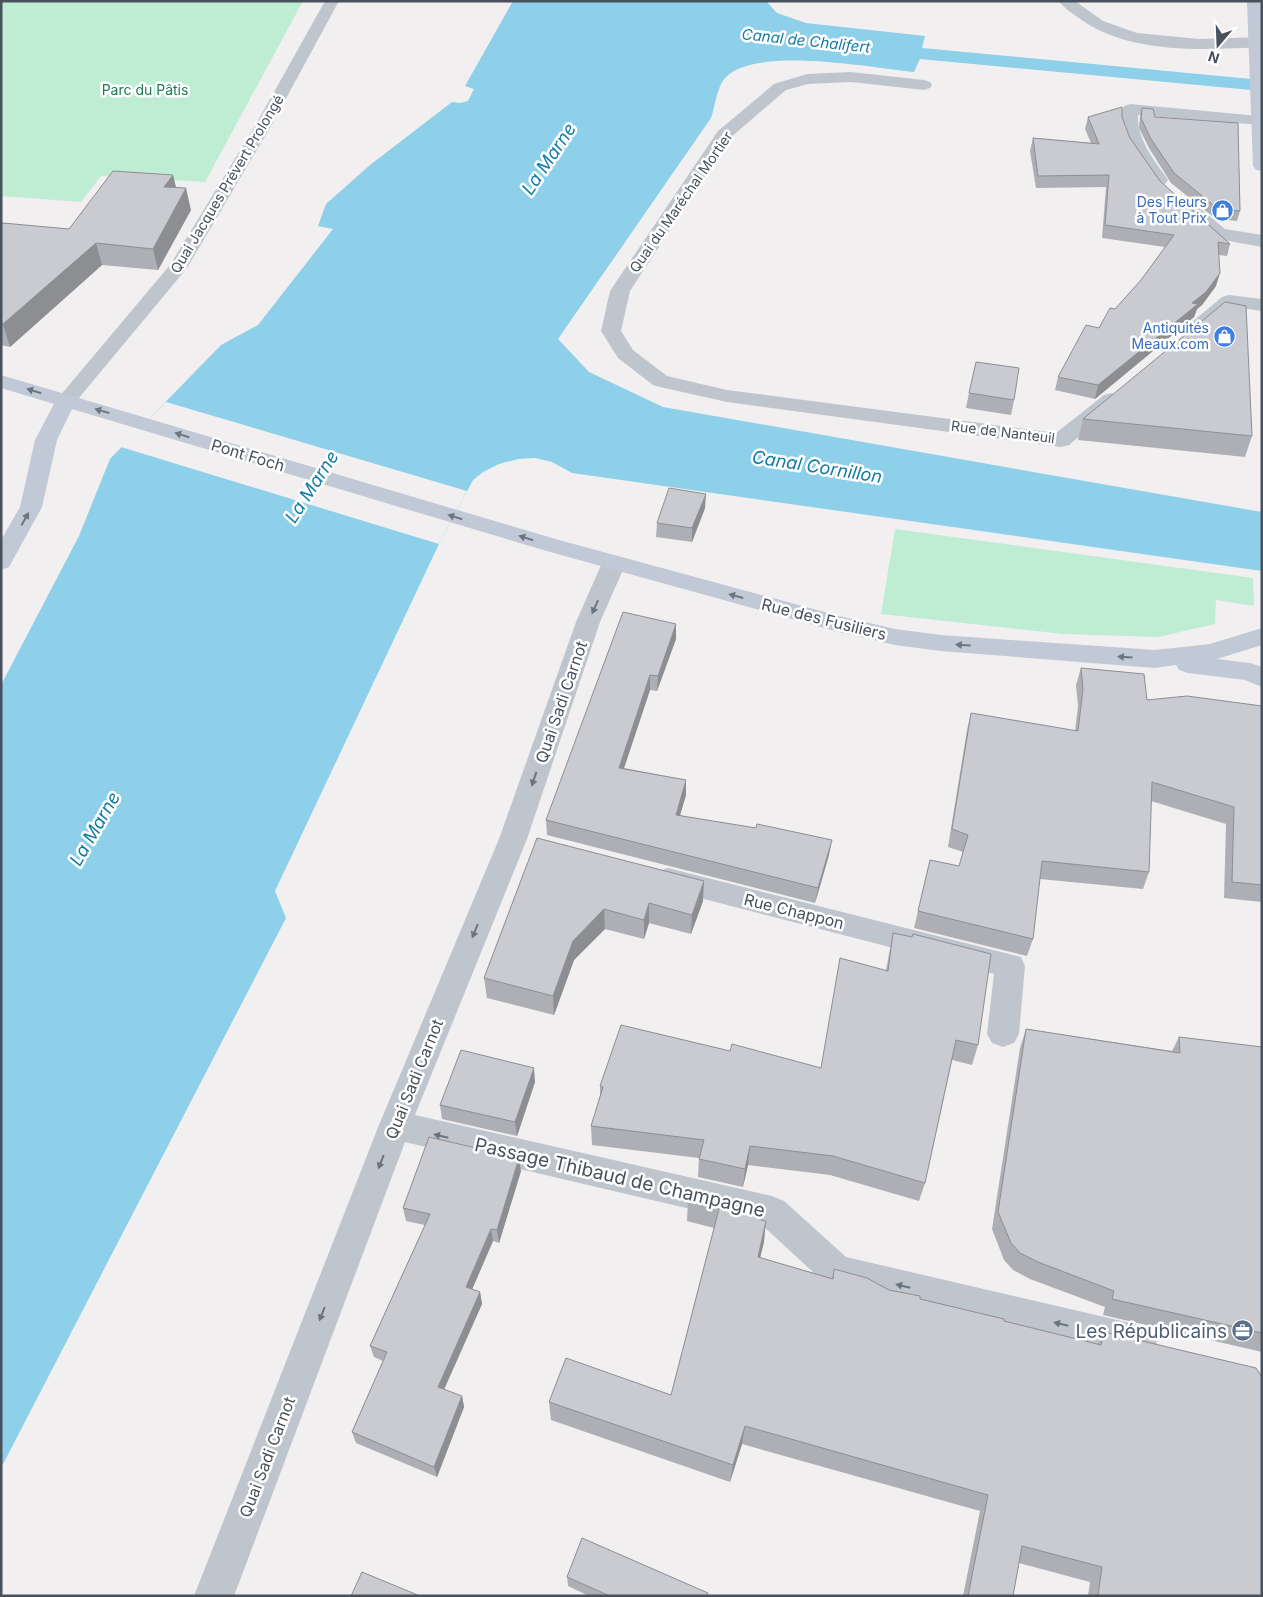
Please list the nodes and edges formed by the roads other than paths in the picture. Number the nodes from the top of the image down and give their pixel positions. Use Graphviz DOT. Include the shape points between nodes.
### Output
graph roads {
  1 [pos="332,1"];
  2 [pos="1066,1"];
  3 [pos="1254,1"];
  4 [pos="1257,47"];
  5 [pos="924,85"];
  6 [pos="1259,115"];
  7 [pos="1262,166"];
  8 [pos="1262,241"];
  9 [pos="1262,305"];
  10 [pos="610,331"];
  11 [pos="1183,339"];
  12 [pos="1,381"];
  13 [pos="1130,383"];
  14 [pos="66,401"];
  15 [pos="502,530"];
  16 [pos="1,562"];
  17 [pos="614,563"];
  18 [pos="1252,639"];
  19 [pos="1155,659"];
  20 [pos="1262,678"];
  21 [pos="647,873"];
  22 [pos="1003,1034"];
  23 [pos="395,1125"];
  24 [pos="1165,1349"];
  25 [pos="214,1596"];
  1 -- 14 [label="street, Quai Jacques Prévert Prolongé" via="263,126 178,268"];
  2 -- 4 [label="street" via="1096,23 1118,33 1178,43"];
  3 -- 4 [label="main road"];
  4 -- 6 [label="main road"];
  5 -- 10 [label="street, Quai du Maréchal Mortier" via="851,77 807,79 780,87 724,135 620,291"];
  6 -- 7 [label="main road"];
  6 -- 8 [label="street" via="1130,109 1129,128 1138,149 1164,188 1219,234"];
  9 -- 11 [label="street" via="1229,301"];
  10 -- 13 [label="street, Rue de Nanteuil" via="624,354 660,381 727,396 1061,440"];
  14 -- 12 [label="main road, Pont Foch, one-way"];
  15 -- 14 [label="main road, Pont Foch, one-way"];
  16 -- 14 [label="main road, one-way" via="31,507 46,440"];
  17 -- 15 [label="main road, Rue des Fusiliers, one-way"];
  19 -- 17 [label="main road, Rue des Fusiliers, one-way" via="895,637"];
  17 -- 23 [label="street, Quai Sadi Carnot, one-way" via="588,622 527,842"];
  18 -- 19 [label="main road, Rue des Fusiliers" via="1211,652"];
  19 -- 20 [label="main road, Rue des Fusiliers" via="1250,672"];
  21 -- 22 [label="street, Rue Chappon" via="1010,966"];
  24 -- 23 [label="street, Passage Thibaud de Champagne, one-way" via="837,1271 772,1212"];
  23 -- 25 [label="street, Quai Sadi Carnot, one-way"];
}
